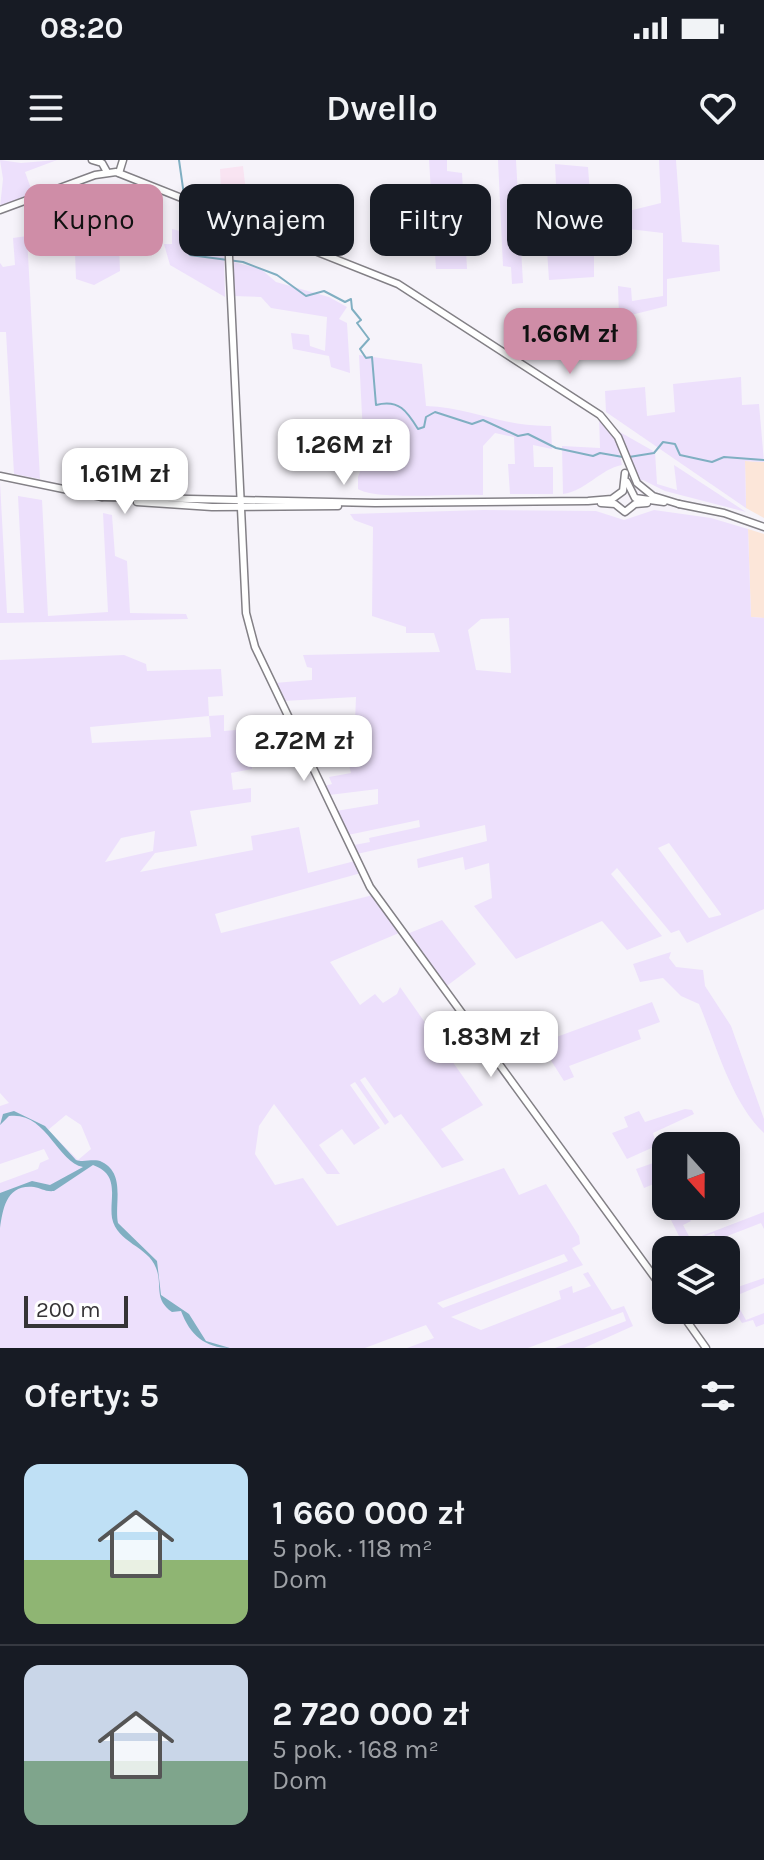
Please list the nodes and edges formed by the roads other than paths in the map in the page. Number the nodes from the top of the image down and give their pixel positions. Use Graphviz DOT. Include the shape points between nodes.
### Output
graph roads {
  1 [pos="93,160"];
  2 [pos="123,160"];
  3 [pos="104,173"];
  4 [pos="119,173"];
  5 [pos="179,196"];
  6 [pos="0,210"];
  7 [pos="227,256"];
  8 [pos="329,256"];
  9 [pos="625,457"];
  10 [pos="0,476"];
  11 [pos="626,491"];
  12 [pos="615,501"];
  13 [pos="635,501"];
  14 [pos="240,504"];
  15 [pos="679,504"];
  16 [pos="764,527"];
  17 [pos="652,1274"];
  18 [pos="689,1324"];
  19 [pos="706,1348"];
  1 -- 3 [label="street" via="102,163"];
  2 -- 4 [label="street"];
  3 -- 4 [label="street"];
  3 -- 6 [label="street"];
  4 -- 5 [label="street"];
  7 -- 14 [label="street"];
  8 -- 9 [label="street" via="398,284 589,406 603,417"];
  9 -- 11 [label="street"];
  9 -- 15 [label="street" via="645,490"];
  10 -- 14 [label="street" via="154,504"];
  11 -- 12 [label="street"];
  11 -- 13 [label="street"];
  12 -- 13 [label="street" via="625,512"];
  12 -- 14 [label="street"];
  13 -- 15 [label="street"];
  14 -- 17 [label="street" via="246,613 253,641 370,887"];
  15 -- 16 [label="street"];
  18 -- 19 [label="street"];
}
